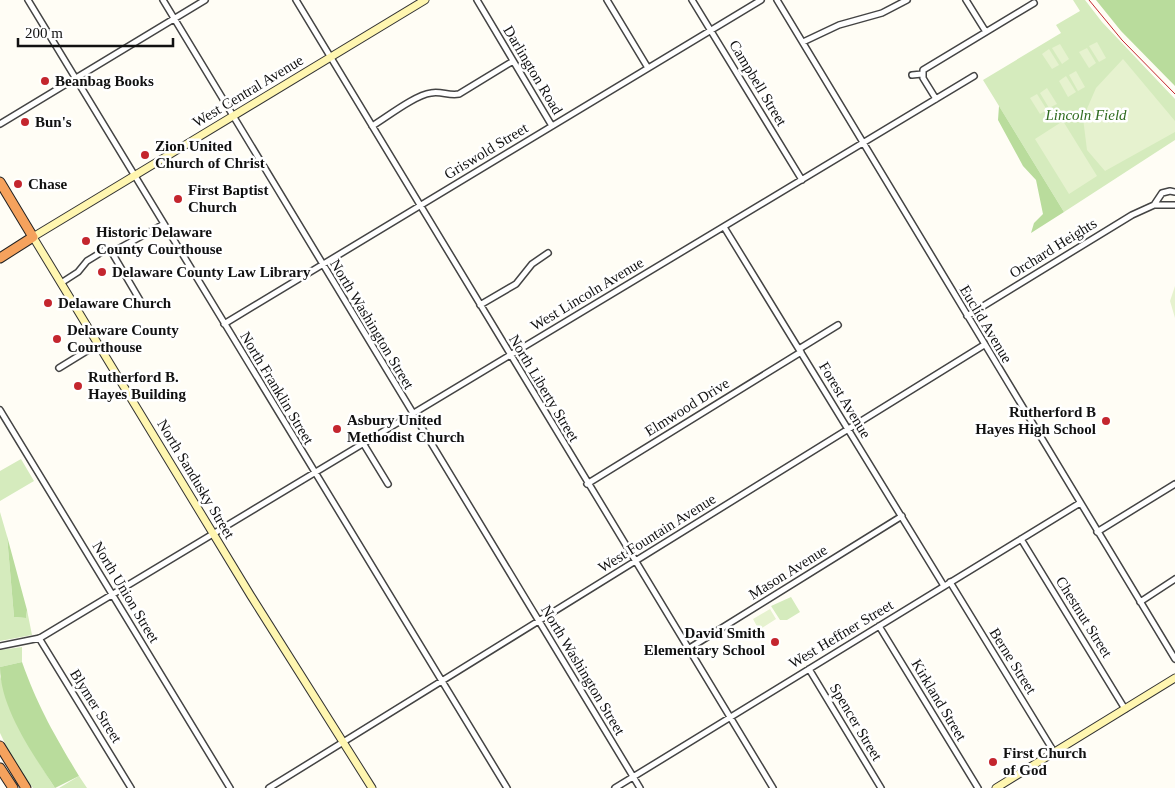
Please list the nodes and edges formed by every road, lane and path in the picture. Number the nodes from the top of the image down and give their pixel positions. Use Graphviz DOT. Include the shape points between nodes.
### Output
graph roads {
  1 [pos="28,0"];
  2 [pos="162,0"];
  3 [pos="205,0"];
  4 [pos="296,0"];
  5 [pos="425,0"];
  6 [pos="477,0"];
  7 [pos="607,0"];
  8 [pos="692,0"];
  9 [pos="761,0"];
  10 [pos="778,0"];
  11 [pos="907,0"];
  12 [pos="966,0"];
  13 [pos="1034,3"];
  14 [pos="174,19"];
  15 [pos="711,30"];
  16 [pos="986,32"];
  17 [pos="803,42"];
  18 [pos="330,57"];
  19 [pos="513,62"];
  20 [pos="648,68"];
  21 [pos="922,74"];
  22 [pos="912,75"];
  23 [pos="974,76"];
  24 [pos="75,78"];
  25 [pos="936,99"];
  26 [pos="232,116"];
  27 [pos="0,124"];
  28 [pos="372,126"];
  29 [pos="552,126"];
  30 [pos="863,143"];
  31 [pos="134,176"];
  32 [pos="802,180"];
  33 [pos="0,182"];
  34 [pos="1175,192"];
  35 [pos="1154,205"];
  36 [pos="1175,205"];
  37 [pos="420,206"];
  38 [pos="164,224"];
  39 [pos="724,226"];
  40 [pos="34,237"];
  41 [pos="111,251"];
  42 [pos="548,253"];
  43 [pos="0,258"];
  44 [pos="322,265"];
  45 [pos="61,283"];
  46 [pos="140,302"];
  47 [pos="480,305"];
  48 [pos="967,316"];
  49 [pos="224,324"];
  50 [pos="838,325"];
  51 [pos="98,344"];
  52 [pos="984,345"];
  53 [pos="800,350"];
  54 [pos="510,355"];
  55 [pos="59,368"];
  56 [pos="0,410"];
  57 [pos="412,414"];
  58 [pos="848,429"];
  59 [pos="363,443"];
  60 [pos="314,473"];
  61 [pos="388,484"];
  62 [pos="587,484"];
  63 [pos="1175,484"];
  64 [pos="1080,503"];
  65 [pos="902,516"];
  66 [pos="1098,532"];
  67 [pos="213,534"];
  68 [pos="1021,539"];
  69 [pos="634,561"];
  70 [pos="1175,579"];
  71 [pos="950,582"];
  72 [pos="944,586"];
  73 [pos="112,595"];
  74 [pos="1140,602"];
  75 [pos="538,621"];
  76 [pos="879,626"];
  77 [pos="39,638"];
  78 [pos="0,646"];
  79 [pos="688,649"];
  80 [pos="1175,660"];
  81 [pos="809,669"];
  82 [pos="1175,678"];
  83 [pos="442,681"];
  84 [pos="1125,709"];
  85 [pos="730,717"];
  86 [pos="343,742"];
  87 [pos="0,746"];
  88 [pos="1054,752"];
  89 [pos="0,768"];
  90 [pos="633,777"];
  91 [pos="14,788"];
  92 [pos="26,788"];
  93 [pos="131,788"];
  94 [pos="230,788"];
  95 [pos="269,788"];
  96 [pos="372,788"];
  97 [pos="507,788"];
  98 [pos="615,788"];
  99 [pos="640,788"];
  100 [pos="773,788"];
  101 [pos="881,788"];
  102 [pos="978,788"];
  103 [pos="996,788"];
  1 -- 24 [label="street, North Franklin Street"];
  2 -- 14 [label="street, North Washington Street"];
  3 -- 14 [label="street"];
  4 -- 18 [label="street, North Liberty Street"];
  5 -- 18 [label="street, West Central Avenue"];
  6 -- 19 [label="street, Darlington Road"];
  7 -- 20 [label="street"];
  8 -- 15 [label="street, Campbell Street"];
  9 -- 15 [label="street, Griswold Street"];
  10 -- 17 [label="street, Euclid Avenue"];
  11 -- 17 [label="street" via="882,13 839,25"];
  12 -- 16 [label="street"];
  13 -- 16 [label="street"];
  14 -- 24 [label="street"];
  14 -- 26 [label="street, North Washington Street"];
  15 -- 20 [label="street, Griswold Street"];
  15 -- 32 [label="street, Campbell Street"];
  16 -- 21 [label="street" via="924,69"];
  17 -- 30 [label="street, Euclid Avenue"];
  18 -- 26 [label="street, West Central Avenue"];
  18 -- 28 [label="street, North Liberty Street"];
  19 -- 28 [label="street" via="459,94 434,92 424,95"];
  19 -- 29 [label="street, Darlington Road"];
  20 -- 29 [label="street, Griswold Street"];
  21 -- 22 [label="street"];
  21 -- 25 [label="street"];
  23 -- 25 [label="street, West Lincoln Avenue"];
  24 -- 27 [label="street"];
  24 -- 31 [label="street, North Franklin Street"];
  25 -- 30 [label="street, West Lincoln Avenue"];
  26 -- 31 [label="street, West Central Avenue"];
  26 -- 44 [label="street, North Washington Street"];
  28 -- 37 [label="street, North Liberty Street"];
  29 -- 37 [label="street, Griswold Street"];
  30 -- 32 [label="street, West Lincoln Avenue"];
  30 -- 48 [label="street, Euclid Avenue"];
  31 -- 38 [label="street, North Franklin Street"];
  31 -- 40 [label="street, West Central Avenue"];
  32 -- 39 [label="street, West Lincoln Avenue"];
  33 -- 40 [label="highway, North Sandusky Street"];
  34 -- 35 [label="street, Orchard Heights" via="1162,193"];
  35 -- 36 [label="street, Orchard Heights"];
  35 -- 48 [label="street, Orchard Heights" via="1132,215"];
  37 -- 44 [label="street, Griswold Street"];
  37 -- 47 [label="street, North Liberty Street"];
  38 -- 41 [label="street"];
  38 -- 49 [label="street, North Franklin Street"];
  39 -- 53 [label="street, Forest Avenue"];
  39 -- 54 [label="street, West Lincoln Avenue"];
  40 -- 43 [label="highway"];
  40 -- 45 [label="street, North Sandusky Street"];
  41 -- 45 [label="street" via="105,250 87,260 78,272"];
  41 -- 46 [label="street"];
  42 -- 47 [label="street" via="532,264 516,284"];
  44 -- 49 [label="street, Griswold Street"];
  44 -- 57 [label="street, North Washington Street"];
  45 -- 51 [label="street, North Sandusky Street"];
  47 -- 54 [label="street, North Liberty Street"];
  48 -- 52 [label="street, Euclid Avenue"];
  49 -- 60 [label="street, North Franklin Street"];
  50 -- 53 [label="street, Elmwood Drive"];
  51 -- 55 [label="street"];
  51 -- 67 [label="street, North Sandusky Street"];
  52 -- 58 [label="street, West Fountain Avenue"];
  52 -- 64 [label="street, Euclid Avenue"];
  53 -- 58 [label="street, Forest Avenue"];
  53 -- 62 [label="street, Elmwood Drive"];
  54 -- 57 [label="street, West Lincoln Avenue"];
  54 -- 62 [label="street, North Liberty Street"];
  56 -- 73 [label="street, North Union Street"];
  57 -- 59 [label="street, West Lincoln Avenue"];
  57 -- 75 [label="street, North Washington Street"];
  58 -- 65 [label="street, Forest Avenue"];
  58 -- 69 [label="street, West Fountain Avenue"];
  59 -- 60 [label="street, West Lincoln Avenue"];
  59 -- 61 [label="street"];
  60 -- 67 [label="street, West Lincoln Avenue"];
  60 -- 83 [label="street, North Franklin Street"];
  62 -- 69 [label="street, North Liberty Street"];
  63 -- 66 [label="street"];
  64 -- 66 [label="street, Euclid Avenue"];
  64 -- 68 [label="street, West Heffner Street"];
  65 -- 72 [label="street, Forest Avenue"];
  65 -- 79 [label="street, Mason Avenue"];
  66 -- 74 [label="street, Euclid Avenue"];
  67 -- 73 [label="street, West Lincoln Avenue"];
  67 -- 86 [label="street, North Sandusky Street"];
  68 -- 71 [label="street, West Heffner Street"];
  68 -- 84 [label="street, Chestnut Street"];
  69 -- 75 [label="street, West Fountain Avenue"];
  69 -- 79 [label="street, North Liberty Street"];
  70 -- 74 [label="street"];
  71 -- 72 [label="street, West Heffner Street"];
  71 -- 88 [label="street, Berne Street"];
  72 -- 76 [label="street, West Heffner Street"];
  73 -- 77 [label="street, West Lincoln Avenue"];
  73 -- 94 [label="street, North Union Street"];
  74 -- 80 [label="street, Euclid Avenue"];
  75 -- 83 [label="street, West Fountain Avenue"];
  75 -- 90 [label="street, North Washington Street"];
  76 -- 81 [label="street, West Heffner Street"];
  76 -- 102 [label="street, Kirkland Street"];
  77 -- 78 [label="street, West Lincoln Avenue"];
  77 -- 93 [label="street, Blymer Street"];
  79 -- 85 [label="street, North Liberty Street"];
  81 -- 85 [label="street, West Heffner Street"];
  81 -- 101 [label="street, Spencer Street"];
  82 -- 84 [label="street"];
  83 -- 86 [label="street, West Fountain Avenue"];
  83 -- 97 [label="street, North Franklin Street"];
  84 -- 88 [label="street"];
  85 -- 90 [label="street, West Heffner Street"];
  85 -- 100 [label="street, North Liberty Street"];
  86 -- 95 [label="street, West Fountain Avenue"];
  86 -- 96 [label="street, North Sandusky Street"];
  87 -- 92 [label="highway"];
  88 -- 103 [label="street"];
  89 -- 91 [label="highway"];
  90 -- 98 [label="street, West Heffner Street"];
  90 -- 99 [label="street, North Washington Street"];
}
